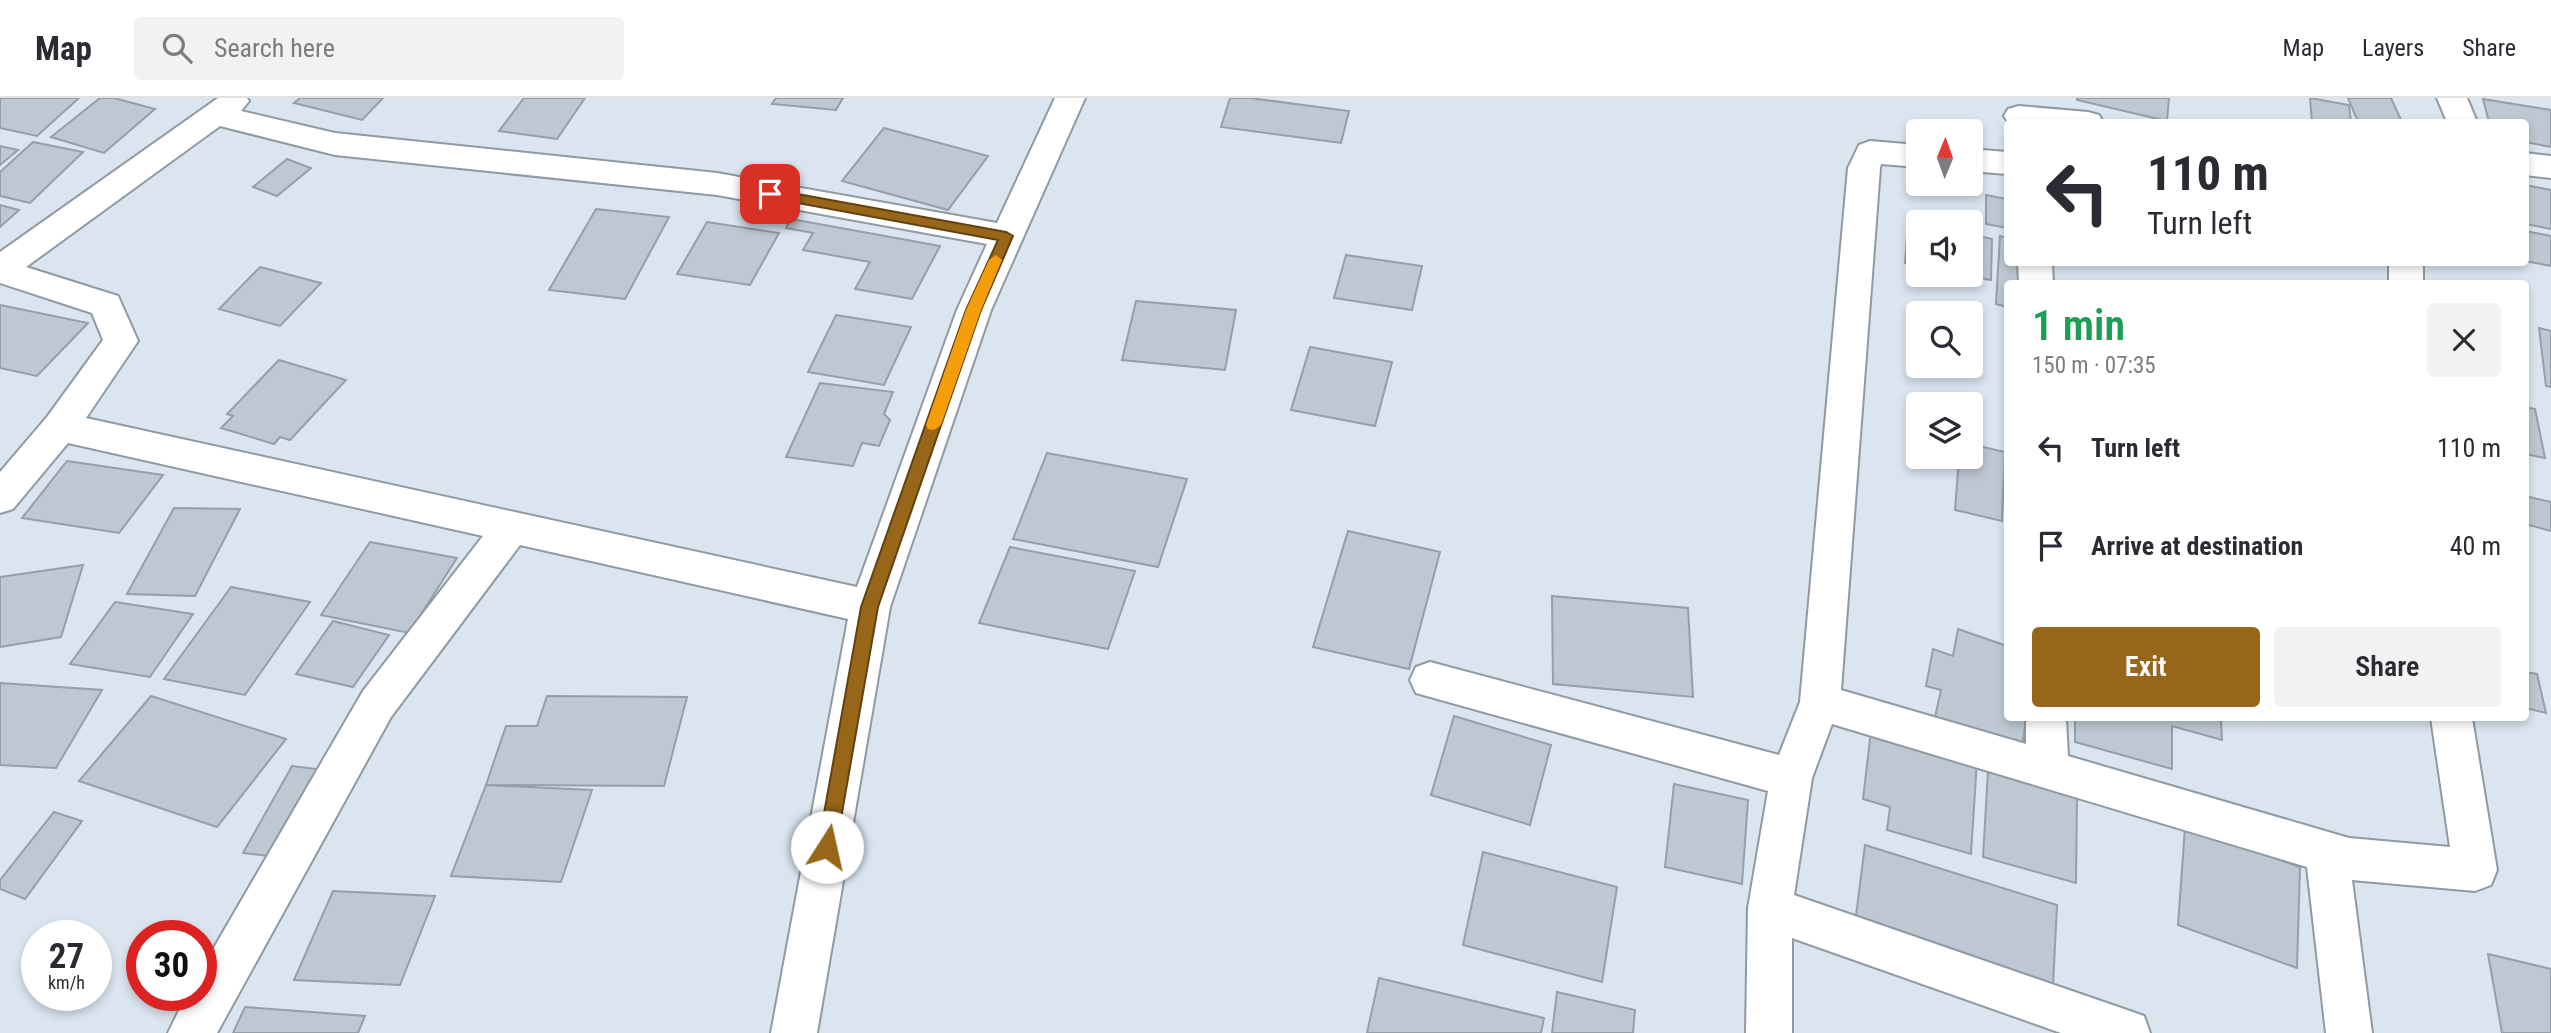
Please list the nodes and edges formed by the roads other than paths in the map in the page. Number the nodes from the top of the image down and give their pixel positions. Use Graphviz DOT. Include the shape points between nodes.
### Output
graph roads {
  1 [pos="1070,98"];
  2 [pos="2452,98"];
  3 [pos="227,107"];
  4 [pos="2019,112"];
  5 [pos="2067,119"];
  6 [pos="2461,119"];
  7 [pos="1906,155"];
  8 [pos="1983,161"];
  9 [pos="2004,163"];
  10 [pos="2529,164"];
  11 [pos="2551,167"];
  12 [pos="1006,236"];
  13 [pos="0,270"];
  14 [pos="60,427"];
  15 [pos="0,498"];
  16 [pos="512,527"];
  17 [pos="870,607"];
  18 [pos="1430,680"];
  19 [pos="1820,702"];
  20 [pos="2046,721"];
  21 [pos="2452,721"];
  22 [pos="2048,771"];
  23 [pos="1791,778"];
  24 [pos="2327,853"];
  25 [pos="1770,908"];
  26 [pos="191,1033"];
  27 [pos="794,1033"];
  28 [pos="1769,1033"];
  29 [pos="2127,1033"];
  30 [pos="2349,1033"];
  1 -- 12 [label="street"];
  2 -- 6 [label="street"];
  3 -- 12 [label="street" via="335,144 717,184"];
  3 -- 13 [label="street"];
  4 -- 5 [label="street"];
  7 -- 19 [label="street" via="1870,152 1864,168"];
  8 -- 9 [label="street"];
  10 -- 11 [label="street"];
  12 -- 17 [label="street" via="974,310"];
  13 -- 14 [label="street" via="106,305 121,341"];
  14 -- 15 [label="street"];
  14 -- 16 [label="street"];
  16 -- 17 [label="street"];
  16 -- 26 [label="street" via="377,704"];
  17 -- 27 [label="street"];
  18 -- 23 [label="street"];
  19 -- 22 [label="street"];
  19 -- 23 [label="street"];
  20 -- 22 [label="street"];
  21 -- 24 [label="street" via="2475,870"];
  22 -- 24 [label="street"];
  23 -- 25 [label="street"];
  24 -- 30 [label="street"];
  25 -- 28 [label="street"];
  25 -- 29 [label="street"];
}
